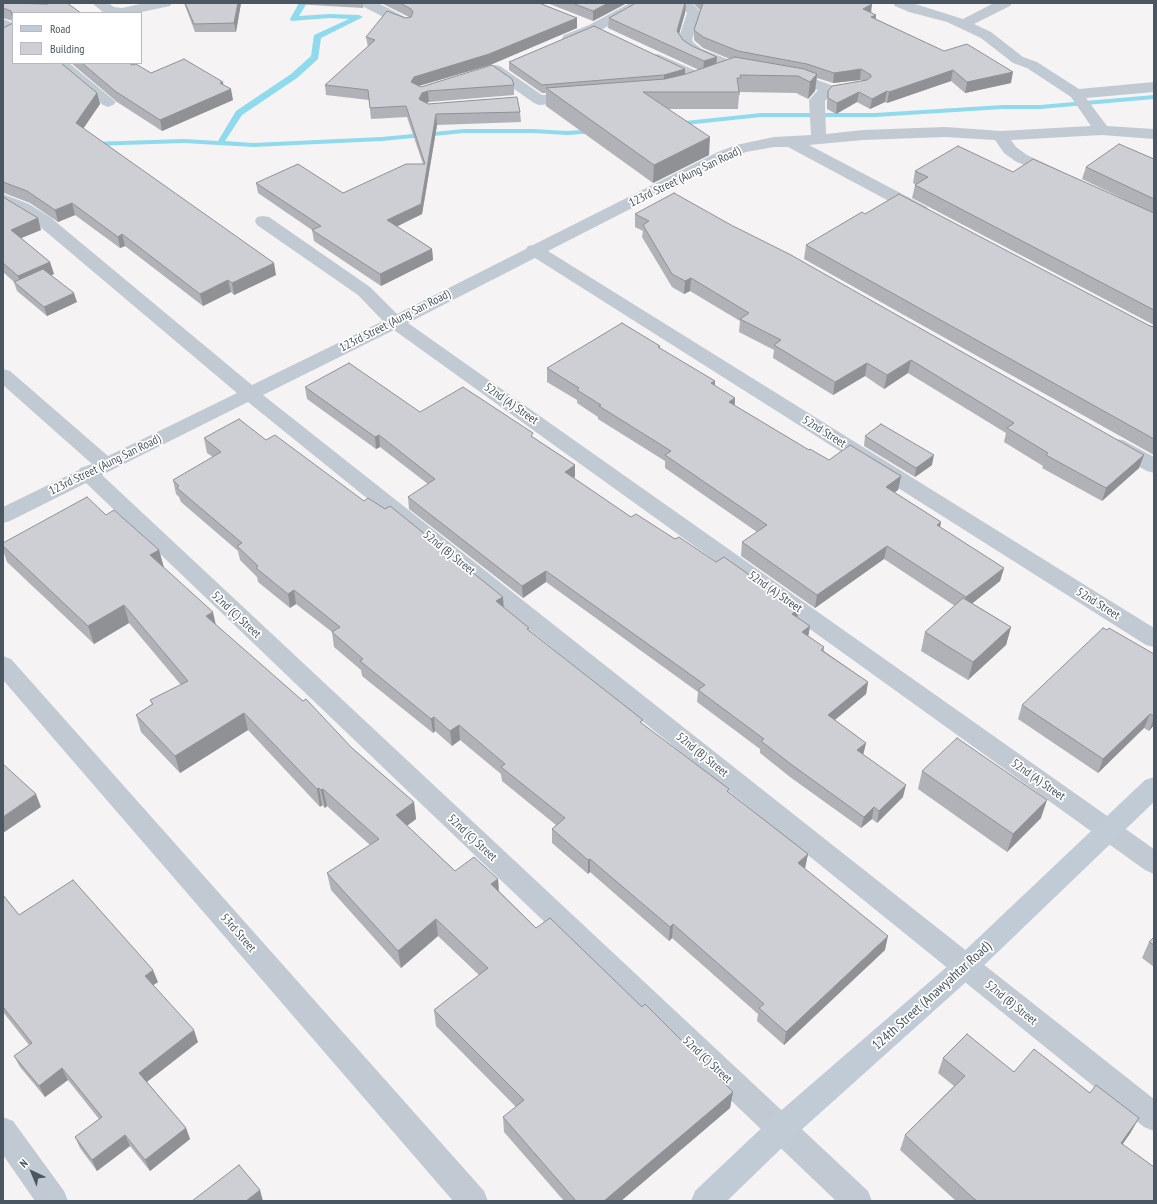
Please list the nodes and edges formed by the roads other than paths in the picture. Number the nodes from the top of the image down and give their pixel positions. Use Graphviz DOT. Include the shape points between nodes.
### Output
graph roads {
  1 [pos="99,3"];
  2 [pos="165,3"];
  3 [pos="367,3"];
  4 [pos="641,3"];
  5 [pos="684,3"];
  6 [pos="900,3"];
  7 [pos="1004,3"];
  8 [pos="573,19"];
  9 [pos="3,23"];
  10 [pos="406,24"];
  11 [pos="963,24"];
  12 [pos="12,28"];
  13 [pos="594,28"];
  14 [pos="609,34"];
  15 [pos="559,42"];
  16 [pos="645,52"];
  17 [pos="61,64"];
  18 [pos="509,64"];
  19 [pos="733,67"];
  20 [pos="702,79"];
  21 [pos="680,86"];
  22 [pos="860,86"];
  23 [pos="1154,87"];
  24 [pos="832,90"];
  25 [pos="590,96"];
  26 [pos="1078,97"];
  27 [pos="539,100"];
  28 [pos="515,101"];
  29 [pos="108,102"];
  30 [pos="1099,125"];
  31 [pos="1154,134"];
  32 [pos="819,136"];
  33 [pos="1002,136"];
  34 [pos="791,142"];
  35 [pos="1068,180"];
  36 [pos="3,199"];
  37 [pos="938,220"];
  38 [pos="263,221"];
  39 [pos="534,250"];
  40 [pos="395,322"];
  41 [pos="3,374"];
  42 [pos="250,394"];
  43 [pos="1099,435"];
  44 [pos="1154,466"];
  45 [pos="96,469"];
  46 [pos="3,516"];
  47 [pos="1154,639"];
  48 [pos="3,665"];
  49 [pos="1154,787"];
  50 [pos="1109,830"];
  51 [pos="1154,863"];
  52 [pos="966,966"];
  53 [pos="1154,1117"];
  54 [pos="780,1130"];
  55 [pos="3,1131"];
  56 [pos="53,1201"];
  57 [pos="473,1201"];
  58 [pos="706,1201"];
  59 [pos="857,1201"];
  1 -- 2 [label="street" via="110,11 122,12"];
  3 -- 10 [label="street"];
  4 -- 13 [label="street"];
  5 -- 19 [label="street" via="694,12 685,40 688,46"];
  6 -- 11 [label="street"];
  7 -- 11 [label="street"];
  8 -- 13 [label="street"];
  9 -- 12 [label="street"];
  11 -- 26 [label="street" via="986,35 1018,60 1032,65"];
  13 -- 14 [label="street"];
  13 -- 15 [label="street"];
  16 -- 20 [label="street"];
  17 -- 29 [label="street"];
  18 -- 27 [label="street" via="488,72"];
  19 -- 20 [label="street"];
  19 -- 24 [label="street" via="806,80"];
  20 -- 21 [label="street"];
  22 -- 24 [label="street"];
  23 -- 26 [label="street"];
  24 -- 32 [label="street" via="825,92 817,100"];
  25 -- 27 [label="street"];
  26 -- 30 [label="street"];
  27 -- 28 [label="street"];
  30 -- 31 [label="street, 123rd Street (Aung San Road)"];
  30 -- 33 [label="street, 123rd Street (Aung San Road)"];
  32 -- 33 [label="street, 123rd Street (Aung San Road)" via="945,132"];
  32 -- 34 [label="street, 123rd Street (Aung San Road)"];
  33 -- 35 [label="street" via="1010,150 1021,158"];
  34 -- 37 [label="street"];
  34 -- 39 [label="street, 123rd Street (Aung San Road)" via="774,142 742,148 724,155 670,191"];
  36 -- 42 [label="street, 52nd (B) Street" via="44,221"];
  38 -- 40 [label="street, 52nd (A) Street" via="364,292"];
  39 -- 40 [label="street, 123rd Street (Aung San Road)"];
  39 -- 47 [label="street, 52nd Street"];
  40 -- 42 [label="street, 123rd Street (Aung San Road)"];
  40 -- 50 [label="street, 52nd (A) Street"];
  41 -- 45 [label="street, 52nd (C) Street"];
  42 -- 45 [label="street, 123rd Street (Aung San Road)"];
  42 -- 52 [label="street, 52nd (B) Street"];
  43 -- 44 [label="street"];
  45 -- 46 [label="street, 123rd Street (Aung San Road)"];
  45 -- 54 [label="street, 52nd (C) Street"];
  48 -- 57 [label="street, 53rd Street"];
  49 -- 50 [label="street, 124th Street (Anawyahtar Road)"];
  50 -- 51 [label="street, 52nd (A) Street"];
  50 -- 52 [label="street, 124th Street (Anawyahtar Road)"];
  52 -- 53 [label="street, 52nd (B) Street"];
  52 -- 54 [label="street, 124th Street (Anawyahtar Road)"];
  54 -- 58 [label="street, 124th Street (Anawyahtar Road)"];
  54 -- 59 [label="street, 52nd (C) Street"];
  55 -- 56 [label="street"];
}
